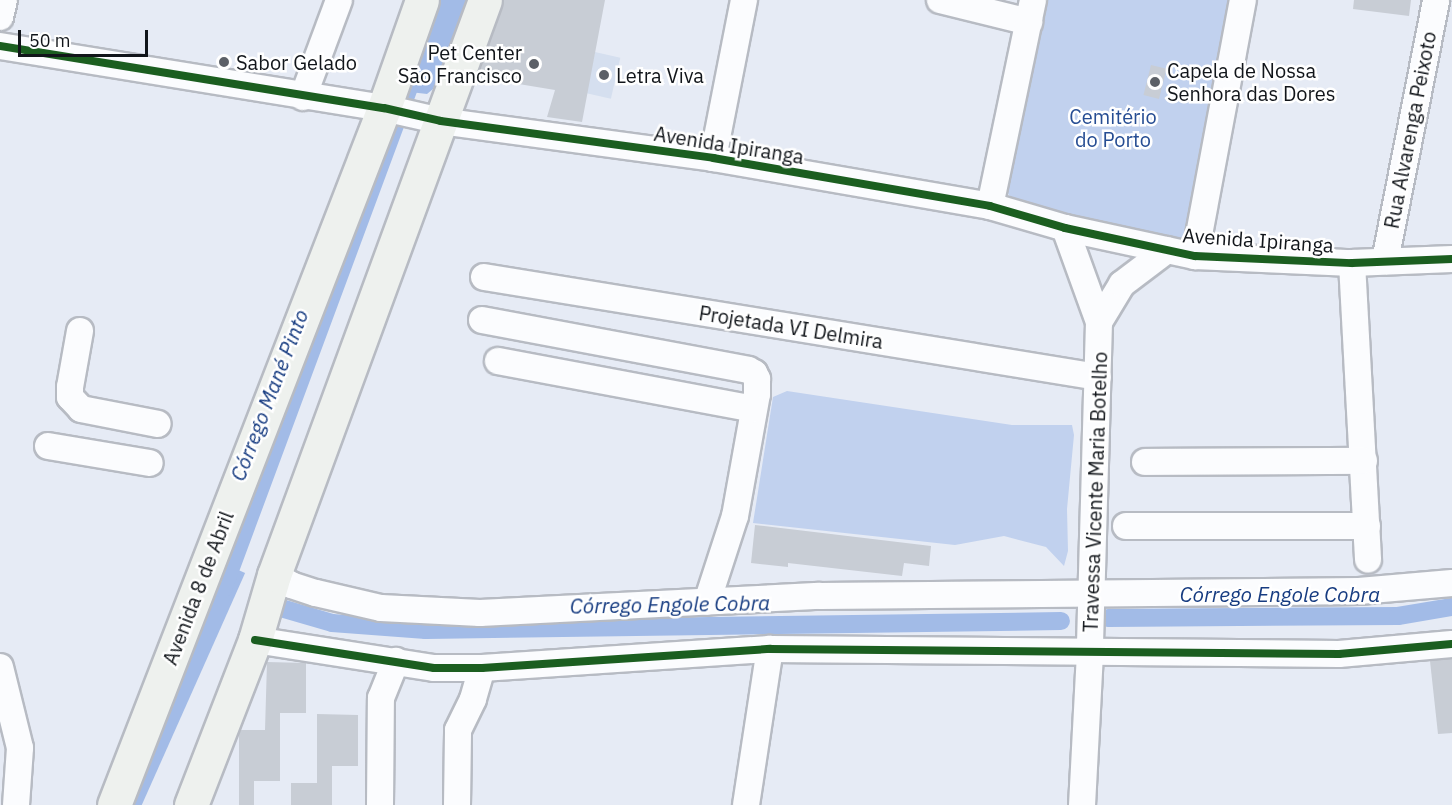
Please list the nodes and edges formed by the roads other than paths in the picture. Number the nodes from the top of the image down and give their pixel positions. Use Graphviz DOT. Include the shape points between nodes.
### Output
graph roads {
  1 [pos="3,0"];
  2 [pos="339,0"];
  3 [pos="422,0"];
  4 [pos="485,0"];
  5 [pos="744,0"];
  6 [pos="940,0"];
  7 [pos="1243,0"];
  8 [pos="1436,0"];
  9 [pos="1031,11"];
  10 [pos="0,17"];
  11 [pos="0,46"];
  12 [pos="303,97"];
  13 [pos="386,109"];
  14 [pos="438,120"];
  15 [pos="713,158"];
  16 [pos="990,206"];
  17 [pos="1065,228"];
  18 [pos="1167,250"];
  19 [pos="1195,256"];
  20 [pos="1452,259"];
  21 [pos="1385,261"];
  22 [pos="1352,263"];
  23 [pos="484,276"];
  24 [pos="482,320"];
  25 [pos="1099,322"];
  26 [pos="80,330"];
  27 [pos="498,361"];
  28 [pos="1098,377"];
  29 [pos="754,410"];
  30 [pos="158,424"];
  31 [pos="48,446"];
  32 [pos="1365,460"];
  33 [pos="1145,462"];
  34 [pos="150,463"];
  35 [pos="1126,526"];
  36 [pos="1367,526"];
  37 [pos="1368,560"];
  38 [pos="274,575"];
  39 [pos="1452,583"];
  40 [pos="1092,594"];
  41 [pos="708,602"];
  42 [pos="255,640"];
  43 [pos="1452,644"];
  44 [pos="770,649"];
  45 [pos="1090,653"];
  46 [pos="396,661"];
  47 [pos="0,667"];
  48 [pos="482,668"];
  49 [pos="16,805"];
  50 [pos="114,805"];
  51 [pos="191,805"];
  52 [pos="380,805"];
  53 [pos="457,805"];
  54 [pos="746,805"];
  55 [pos="1082,805"];
  1 -- 10 [label="street"];
  2 -- 12 [label="street"];
  3 -- 13 [label="main road, Avenida 8 de Abril"];
  4 -- 14 [label="main road"];
  5 -- 15 [label="street"];
  6 -- 9 [label="street"];
  7 -- 19 [label="street"];
  8 -- 21 [label="street, Rua Alvarenga Peixoto"];
  9 -- 16 [label="street"];
  11 -- 12 [label="street, Avenida Ipiranga"];
  12 -- 13 [label="street, Avenida Ipiranga"];
  13 -- 14 [label="street, Avenida Ipiranga"];
  13 -- 50 [label="main road, Avenida 8 de Abril"];
  14 -- 15 [label="street, Avenida Ipiranga"];
  14 -- 38 [label="main road"];
  15 -- 16 [label="street, Avenida Ipiranga"];
  16 -- 17 [label="street, Avenida Ipiranga"];
  17 -- 18 [label="street, Avenida Ipiranga"];
  17 -- 25 [label="street, Travessa Vicente Maria Botelho"];
  18 -- 19 [label="street, Avenida Ipiranga"];
  18 -- 25 [label="street" via="1122,284"];
  19 -- 22 [label="street, Avenida Ipiranga"];
  20 -- 21 [label="street, Avenida Ipiranga"];
  21 -- 22 [label="street, Avenida Ipiranga"];
  22 -- 32 [label="street"];
  23 -- 28 [label="street, Projetada VI Delmira"];
  24 -- 29 [label="street" via="748,370 757,379"];
  25 -- 28 [label="street, Travessa Vicente Maria Botelho"];
  26 -- 30 [label="street" via="70,397 81,409"];
  27 -- 29 [label="street"];
  28 -- 40 [label="street, Travessa Vicente Maria Botelho"];
  29 -- 41 [label="street" via="735,516"];
  31 -- 34 [label="street"];
  32 -- 33 [label="street"];
  32 -- 36 [label="street"];
  35 -- 36 [label="street"];
  36 -- 37 [label="street"];
  38 -- 41 [label="street" via="316,593 381,608 480,613"];
  38 -- 42 [label="main road"];
  39 -- 40 [label="street" via="1359,591"];
  40 -- 41 [label="street" via="820,596"];
  40 -- 45 [label="street, Travessa Vicente Maria Botelho"];
  42 -- 46 [label="street"];
  42 -- 51 [label="main road"];
  43 -- 45 [label="street" via="1339,654"];
  44 -- 45 [label="street"];
  44 -- 48 [label="street"];
  44 -- 54 [label="street"];
  45 -- 55 [label="street, Travessa Vicente Maria Botelho"];
  46 -- 48 [label="street" via="434,668"];
  46 -- 52 [label="street" via="381,698"];
  47 -- 49 [label="street" via="20,748"];
  48 -- 53 [label="street" via="458,729"];
}
